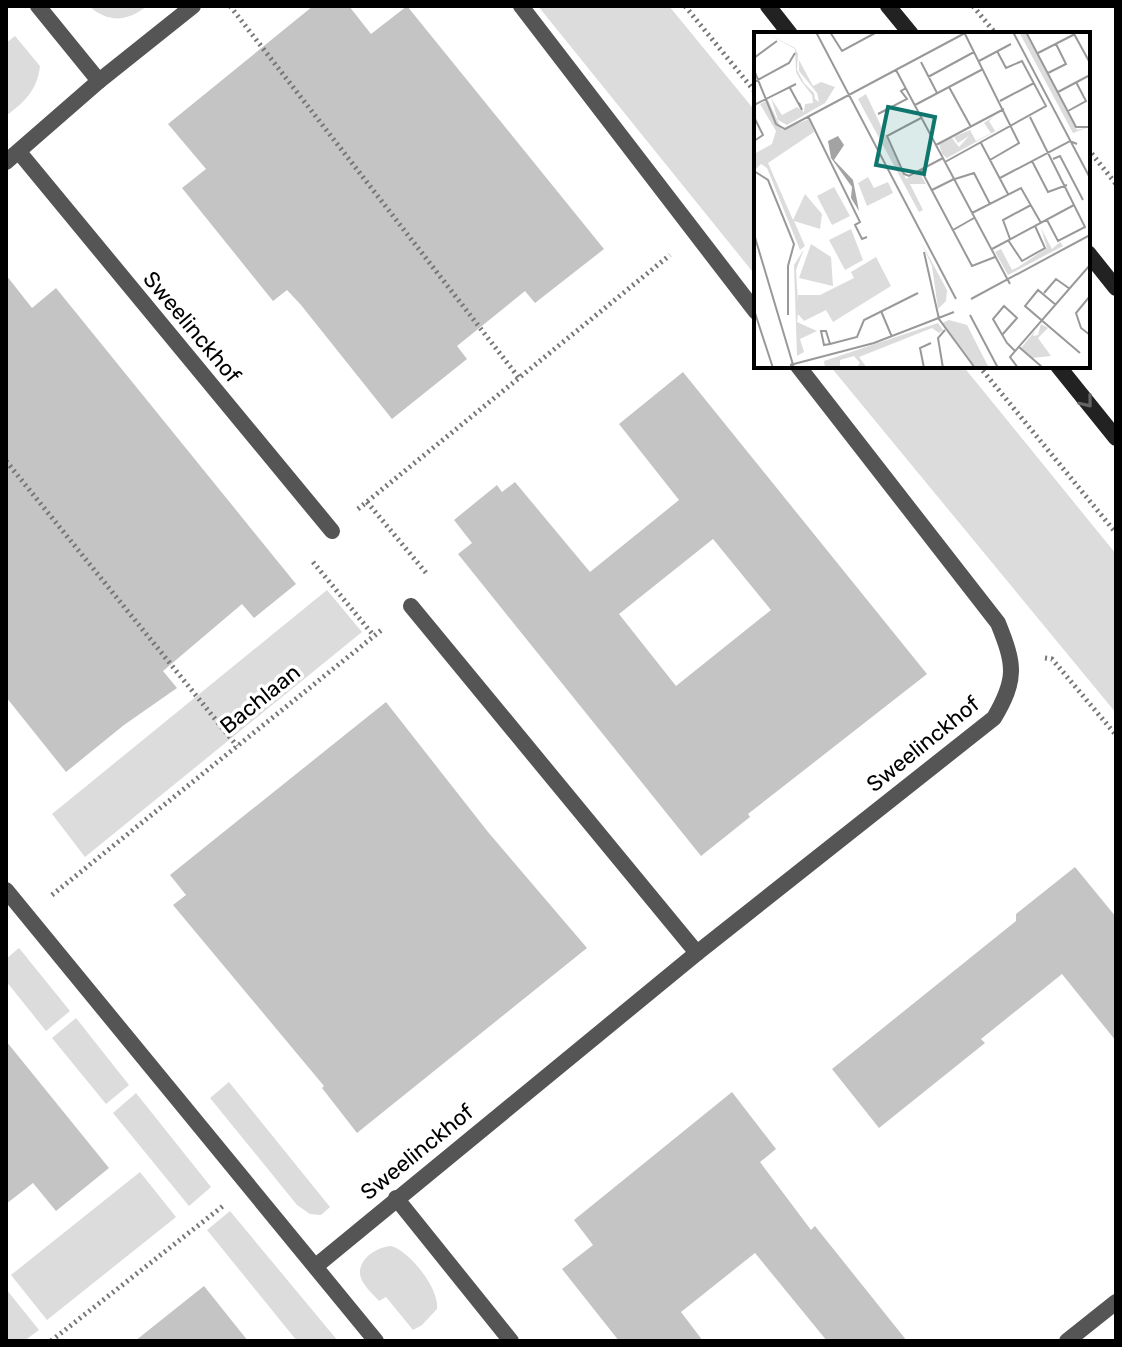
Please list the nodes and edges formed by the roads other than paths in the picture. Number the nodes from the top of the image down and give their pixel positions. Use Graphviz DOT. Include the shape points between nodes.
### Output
graph roads {
  1 [pos="38,6"];
  2 [pos="193,6"];
  3 [pos="521,6"];
  4 [pos="768,6"];
  5 [pos="888,6"];
  6 [pos="788,32"];
  7 [pos="909,32"];
  8 [pos="99,81"];
  9 [pos="12,157"];
  10 [pos="1090,256"];
  11 [pos="1116,288"];
  12 [pos="754,309"];
  13 [pos="800,368"];
  14 [pos="1060,368"];
  15 [pos="1116,438"];
  16 [pos="332,531"];
  17 [pos="411,606"];
  18 [pos="6,890"];
  19 [pos="697,953"];
  20 [pos="396,1198"];
  21 [pos="316,1266"];
  22 [pos="1116,1302"];
  23 [pos="376,1341"];
  24 [pos="511,1341"];
  25 [pos="1067,1341"];
  1 -- 8 [label="street"];
  2 -- 8 [label="street, Sweelinckhof"];
  3 -- 12 [label="street"];
  4 -- 6 [label="main road"];
  5 -- 7 [label="main road"];
  8 -- 9 [label="street, Sweelinckhof"];
  9 -- 16 [label="street, Sweelinckhof"];
  10 -- 11 [label="main road"];
  13 -- 19 [label="street, Sweelinckhof" via="998,623 1012,657 1009,693 994,718"];
  14 -- 15 [label="main road, one-way"];
  17 -- 19 [label="street"];
  18 -- 21 [label="street"];
  19 -- 20 [label="street, Sweelinckhof"];
  20 -- 21 [label="street, Sweelinckhof"];
  20 -- 24 [label="street"];
  21 -- 23 [label="street"];
  22 -- 25 [label="street"];
}
